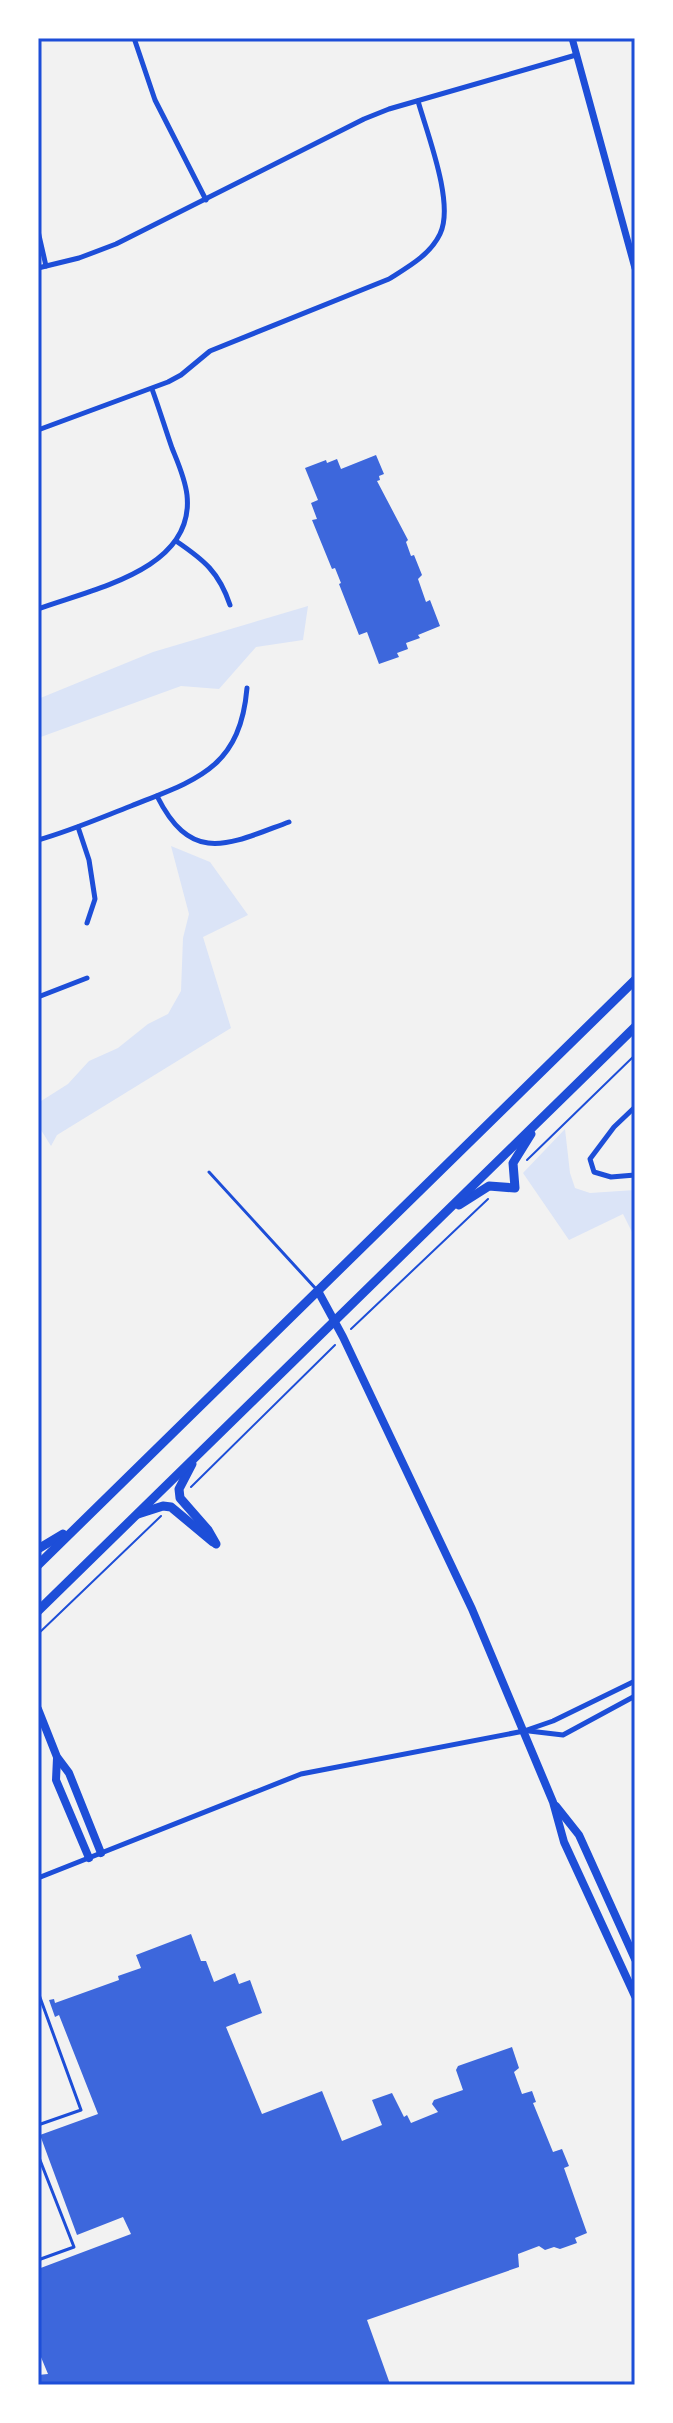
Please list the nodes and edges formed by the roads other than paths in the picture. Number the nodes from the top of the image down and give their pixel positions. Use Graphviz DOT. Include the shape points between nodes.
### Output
graph roads {
  1 [pos="134,38"];
  2 [pos="572,38"];
  3 [pos="576,55"];
  4 [pos="418,101"];
  5 [pos="206,200"];
  6 [pos="38,231"];
  7 [pos="46,266"];
  8 [pos="38,268"];
  9 [pos="635,268"];
  10 [pos="152,389"];
  11 [pos="38,430"];
  12 [pos="176,541"];
  13 [pos="230,605"];
  14 [pos="38,609"];
  15 [pos="247,688"];
  16 [pos="157,796"];
  17 [pos="289,822"];
  18 [pos="78,827"];
  19 [pos="38,840"];
  20 [pos="87,923"];
  21 [pos="87,978"];
  22 [pos="635,980"];
  23 [pos="38,997"];
  24 [pos="635,1027"];
  25 [pos="635,1107"];
  26 [pos="544,1116"];
  27 [pos="209,1172"];
  28 [pos="635,1175"];
  29 [pos="442,1215"];
  30 [pos="318,1291"];
  31 [pos="335,1320"];
  32 [pos="197,1455"];
  33 [pos="135,1516"];
  34 [pos="85,1519"];
  35 [pos="38,1549"];
  36 [pos="38,1565"];
  37 [pos="38,1611"];
  38 [pos="635,1681"];
  39 [pos="635,1696"];
  40 [pos="38,1709"];
  41 [pos="524,1731"];
  42 [pos="57,1757"];
  43 [pos="553,1802"];
  44 [pos="101,1853"];
  45 [pos="89,1858"];
  46 [pos="38,1878"];
  47 [pos="635,1959"];
  48 [pos="38,1992"];
  49 [pos="635,1996"];
  50 [pos="38,2125"];
  51 [pos="38,2155"];
  52 [pos="38,2260"];
  1 -- 5 [label="street" via="155,100"];
  2 -- 3 [label="street"];
  3 -- 4 [label="street"];
  3 -- 9 [label="street"];
  4 -- 5 [label="street" via="364,119"];
  4 -- 10 [label="street" via="445,218 423,256 389,279 210,351 181,375"];
  5 -- 7 [label="street" via="116,244"];
  6 -- 7 [label="street"];
  7 -- 8 [label="street"];
  10 -- 11 [label="street"];
  10 -- 12 [label="street" via="187,495 187,513"];
  12 -- 13 [label="street" via="211,568"];
  12 -- 14 [label="street" via="139,571"];
  15 -- 16 [label="street" via="242,725 222,757 194,780"];
  16 -- 17 [label="street" via="181,832 215,844"];
  16 -- 18 [label="street"];
  18 -- 19 [label="street"];
  18 -- 20 [label="street" via="95,899"];
  21 -- 23 [label="street"];
  22 -- 30 [label="highway"];
  24 -- 26 [label="highway"];
  25 -- 28 [label="street" via="590,1159 601,1176"];
  26 -- 29 [label="highway"];
  26 -- 29 [label="highway" via="513,1163 515,1188 486,1187"];
  27 -- 30 [label="lane"];
  29 -- 31 [label="highway"];
  30 -- 31 [label="main road"];
  30 -- 34 [label="highway"];
  31 -- 32 [label="highway"];
  31 -- 41 [label="main road"];
  32 -- 33 [label="highway"];
  32 -- 33 [label="highway" via="179,1495 216,1544 171,1507"];
  33 -- 37 [label="highway"];
  34 -- 35 [label="highway"];
  34 -- 36 [label="highway"];
  38 -- 41 [label="street"];
  39 -- 41 [label="street" via="563,1735"];
  40 -- 42 [label="main road"];
  41 -- 43 [label="main road"];
  41 -- 44 [label="street" via="301,1774"];
  42 -- 44 [label="main road" via="69,1773"];
  42 -- 45 [label="main road" via="56,1780"];
  43 -- 47 [label="main road" via="579,1835"];
  43 -- 49 [label="main road" via="564,1842"];
  44 -- 45 [label="street"];
  45 -- 46 [label="street"];
  48 -- 50 [label="lane" via="81,2110"];
  51 -- 52 [label="lane" via="74,2247"];
}
